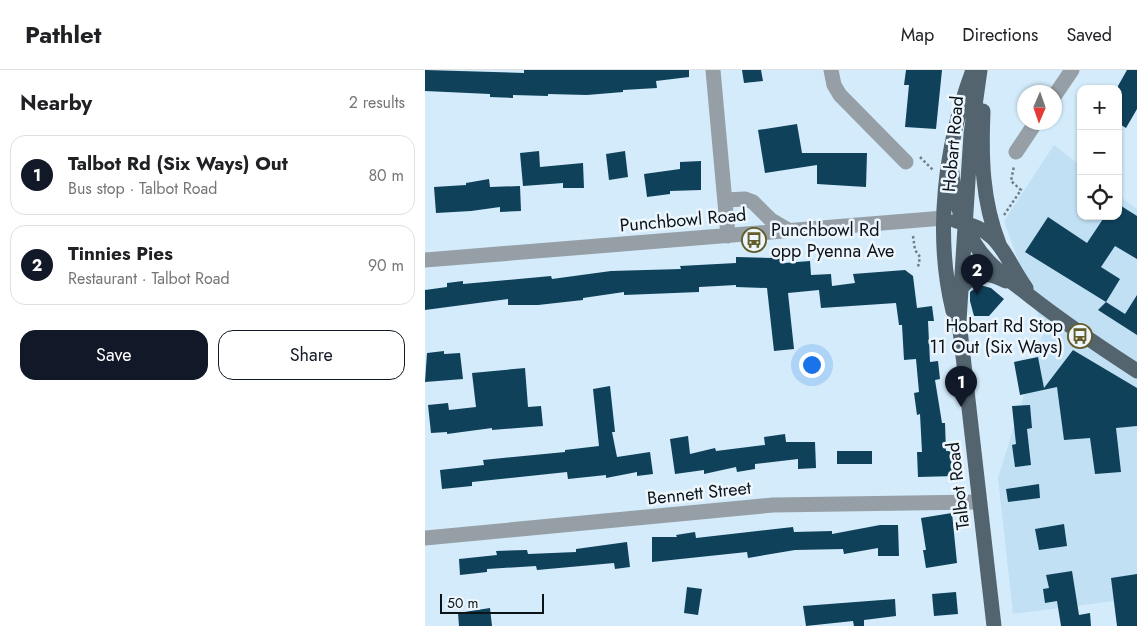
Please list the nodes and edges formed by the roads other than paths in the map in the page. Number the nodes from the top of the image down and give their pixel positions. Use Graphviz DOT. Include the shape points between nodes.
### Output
graph roads {
  1 [pos="713,70"];
  2 [pos="831,70"];
  3 [pos="973,70"];
  4 [pos="980,70"];
  5 [pos="986,70"];
  6 [pos="1072,70"];
  7 [pos="1062,85"];
  8 [pos="1031,130"];
  9 [pos="1016,152"];
  10 [pos="913,159"];
  11 [pos="951,160"];
  12 [pos="726,200"];
  13 [pos="944,218"];
  14 [pos="964,222"];
  15 [pos="787,230"];
  16 [pos="728,236"];
  17 [pos="999,244"];
  18 [pos="425,260"];
  19 [pos="1019,287"];
  20 [pos="960,290"];
  21 [pos="1040,304"];
  22 [pos="960,342"];
  23 [pos="1137,371"];
  24 [pos="978,502"];
  25 [pos="425,538"];
  26 [pos="994,626"];
  1 -- 12 [label="street"];
  2 -- 10 [label="street" via="834,86 840,95"];
  3 -- 11 [label="main road, Hobart Road" via="960,111"];
  4 -- 14 [label="main road, Hobart Road"];
  5 -- 17 [label="main road" via="983,181 989,218"];
  6 -- 7 [label="street"];
  8 -- 9 [label="street"];
  11 -- 13 [label="main road, Hobart Road"];
  11 -- 14 [label="main road, Hobart Road" via="955,192"];
  12 -- 15 [label="street" via="753,202"];
  12 -- 16 [label="street"];
  13 -- 14 [label="main road, Hobart Road"];
  13 -- 15 [label="street, Punchbowl Road"];
  13 -- 22 [label="main road, Talbot Road" via="947,278"];
  14 -- 17 [label="main road, Hobart Road" via="981,227"];
  14 -- 19 [label="main road, Hobart Road" via="982,253"];
  14 -- 20 [label="main road, Talbot Road"];
  15 -- 16 [label="street, Punchbowl Road"];
  16 -- 18 [label="street, Punchbowl Road"];
  17 -- 21 [label="main road, Hobart Road" via="1018,277"];
  19 -- 20 [label="main road" via="984,274 971,278"];
  19 -- 21 [label="main road, Hobart Road"];
  20 -- 22 [label="main road, Talbot Road"];
  21 -- 23 [label="main road, Hobart Road" via="1073,330"];
  22 -- 24 [label="main road, Talbot Road"];
  24 -- 25 [label="street, Bennett Street" via="773,505"];
  24 -- 26 [label="main road, Talbot Road"];
}
